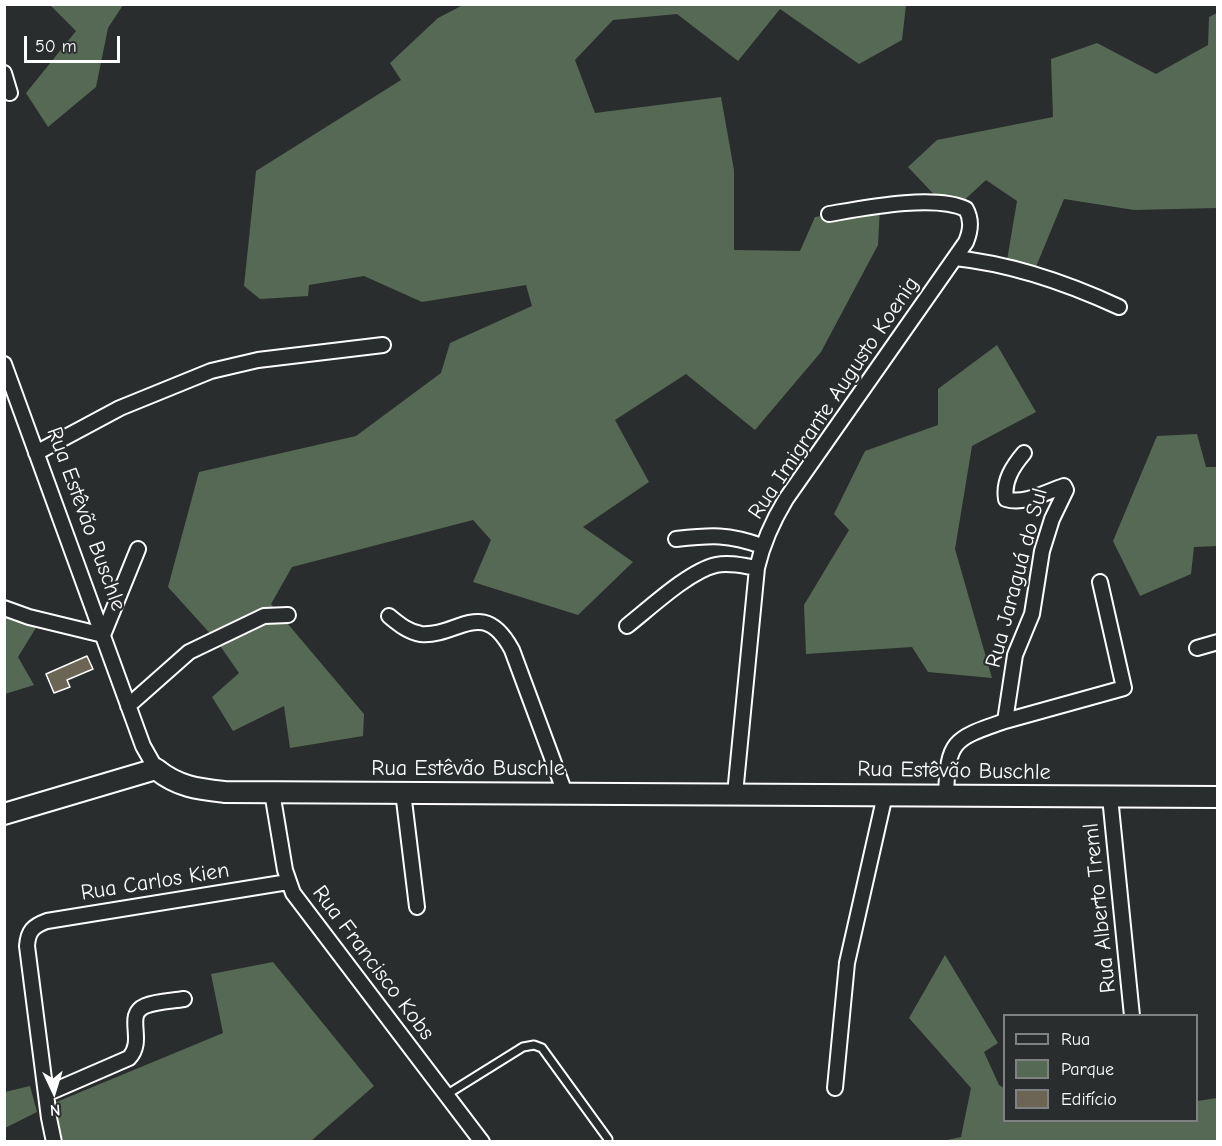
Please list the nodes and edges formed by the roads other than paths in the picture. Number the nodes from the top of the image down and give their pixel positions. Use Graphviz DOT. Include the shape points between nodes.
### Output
graph roads {
  1 [pos="4,73"];
  2 [pos="10,93"];
  3 [pos="829,214"];
  4 [pos="955,258"];
  5 [pos="1119,308"];
  6 [pos="383,345"];
  7 [pos="4,364"];
  8 [pos="36,453"];
  9 [pos="1024,453"];
  10 [pos="676,539"];
  11 [pos="762,546"];
  12 [pos="138,549"];
  13 [pos="757,568"];
  14 [pos="1100,582"];
  15 [pos="4,608"];
  16 [pos="288,615"];
  17 [pos="389,616"];
  18 [pos="627,626"];
  19 [pos="103,636"];
  20 [pos="1218,642"];
  21 [pos="1197,648"];
  22 [pos="128,706"];
  23 [pos="1005,721"];
  24 [pos="156,769"];
  25 [pos="272,792"];
  26 [pos="402,792"];
  27 [pos="565,793"];
  28 [pos="735,794"];
  29 [pos="885,795"];
  30 [pos="946,795"];
  31 [pos="1110,797"];
  32 [pos="1218,797"];
  33 [pos="4,814"];
  34 [pos="288,882"];
  35 [pos="417,907"];
  36 [pos="184,999"];
  37 [pos="1132,1014"];
  38 [pos="835,1088"];
  39 [pos="46,1094"];
  40 [pos="446,1095"];
  41 [pos="608,1139"];
  42 [pos="54,1142"];
  43 [pos="482,1142"];
  1 -- 2 [label="street"];
  3 -- 4 [label="street, Rua Imigrante Augusto Koenig" via="880,206 959,206 966,209 971,224 966,242"];
  4 -- 5 [label="street" via="1033,274"];
  4 -- 11 [label="street, Rua Imigrante Augusto Koenig" via="786,499"];
  6 -- 8 [label="street" via="258,360 211,371 120,408"];
  7 -- 8 [label="street, Rua Estêvão Buschle"];
  8 -- 19 [label="street, Rua Estêvão Buschle"];
  9 -- 23 [label="street, Rua Jaraguá do Sul" via="1011,471 1004,490 1006,499 1023,501 1064,486 1066,490 1042,551 1032,614 1015,655"];
  10 -- 11 [label="street" via="717,535"];
  11 -- 13 [label="street, Rua Imigrante Augusto Koenig"];
  12 -- 19 [label="street"];
  13 -- 18 [label="street" via="727,564 707,568 688,578"];
  13 -- 28 [label="street, Rua Imigrante Augusto Koenig"];
  14 -- 23 [label="street" via="1124,687"];
  15 -- 19 [label="street"];
  16 -- 22 [label="street" via="264,616 189,652"];
  17 -- 27 [label="street" via="406,630 420,634 474,622 489,625 502,636 512,650"];
  19 -- 22 [label="street, Rua Estêvão Buschle"];
  20 -- 21 [label="street"];
  22 -- 24 [label="street, Rua Estêvão Buschle"];
  23 -- 30 [label="street" via="971,734 954,746 947,766"];
  24 -- 25 [label="street, Rua Estêvão Buschle" via="188,787"];
  24 -- 33 [label="street"];
  25 -- 26 [label="street, Rua Estêvão Buschle"];
  25 -- 34 [label="street, Rua Francisco Kobs"];
  26 -- 27 [label="street, Rua Estêvão Buschle"];
  26 -- 35 [label="street"];
  27 -- 28 [label="street, Rua Estêvão Buschle"];
  28 -- 29 [label="street, Rua Estêvão Buschle"];
  29 -- 30 [label="street, Rua Estêvão Buschle"];
  29 -- 38 [label="street" via="846,963"];
  30 -- 31 [label="street, Rua Estêvão Buschle"];
  31 -- 32 [label="street, Rua Estêvão Buschle"];
  31 -- 37 [label="street, Rua Alberto Treml"];
  34 -- 39 [label="street, Rua Carlos Kien" via="47,921 31,930 27,946"];
  34 -- 40 [label="street, Rua Francisco Kobs"];
  36 -- 39 [label="street" via="144,1006 137,1012 137,1042 129,1058"];
  39 -- 42 [label="street"];
  40 -- 41 [label="lane" via="523,1047 534,1045 542,1048"];
  40 -- 43 [label="street, Rua Francisco Kobs"];
}
